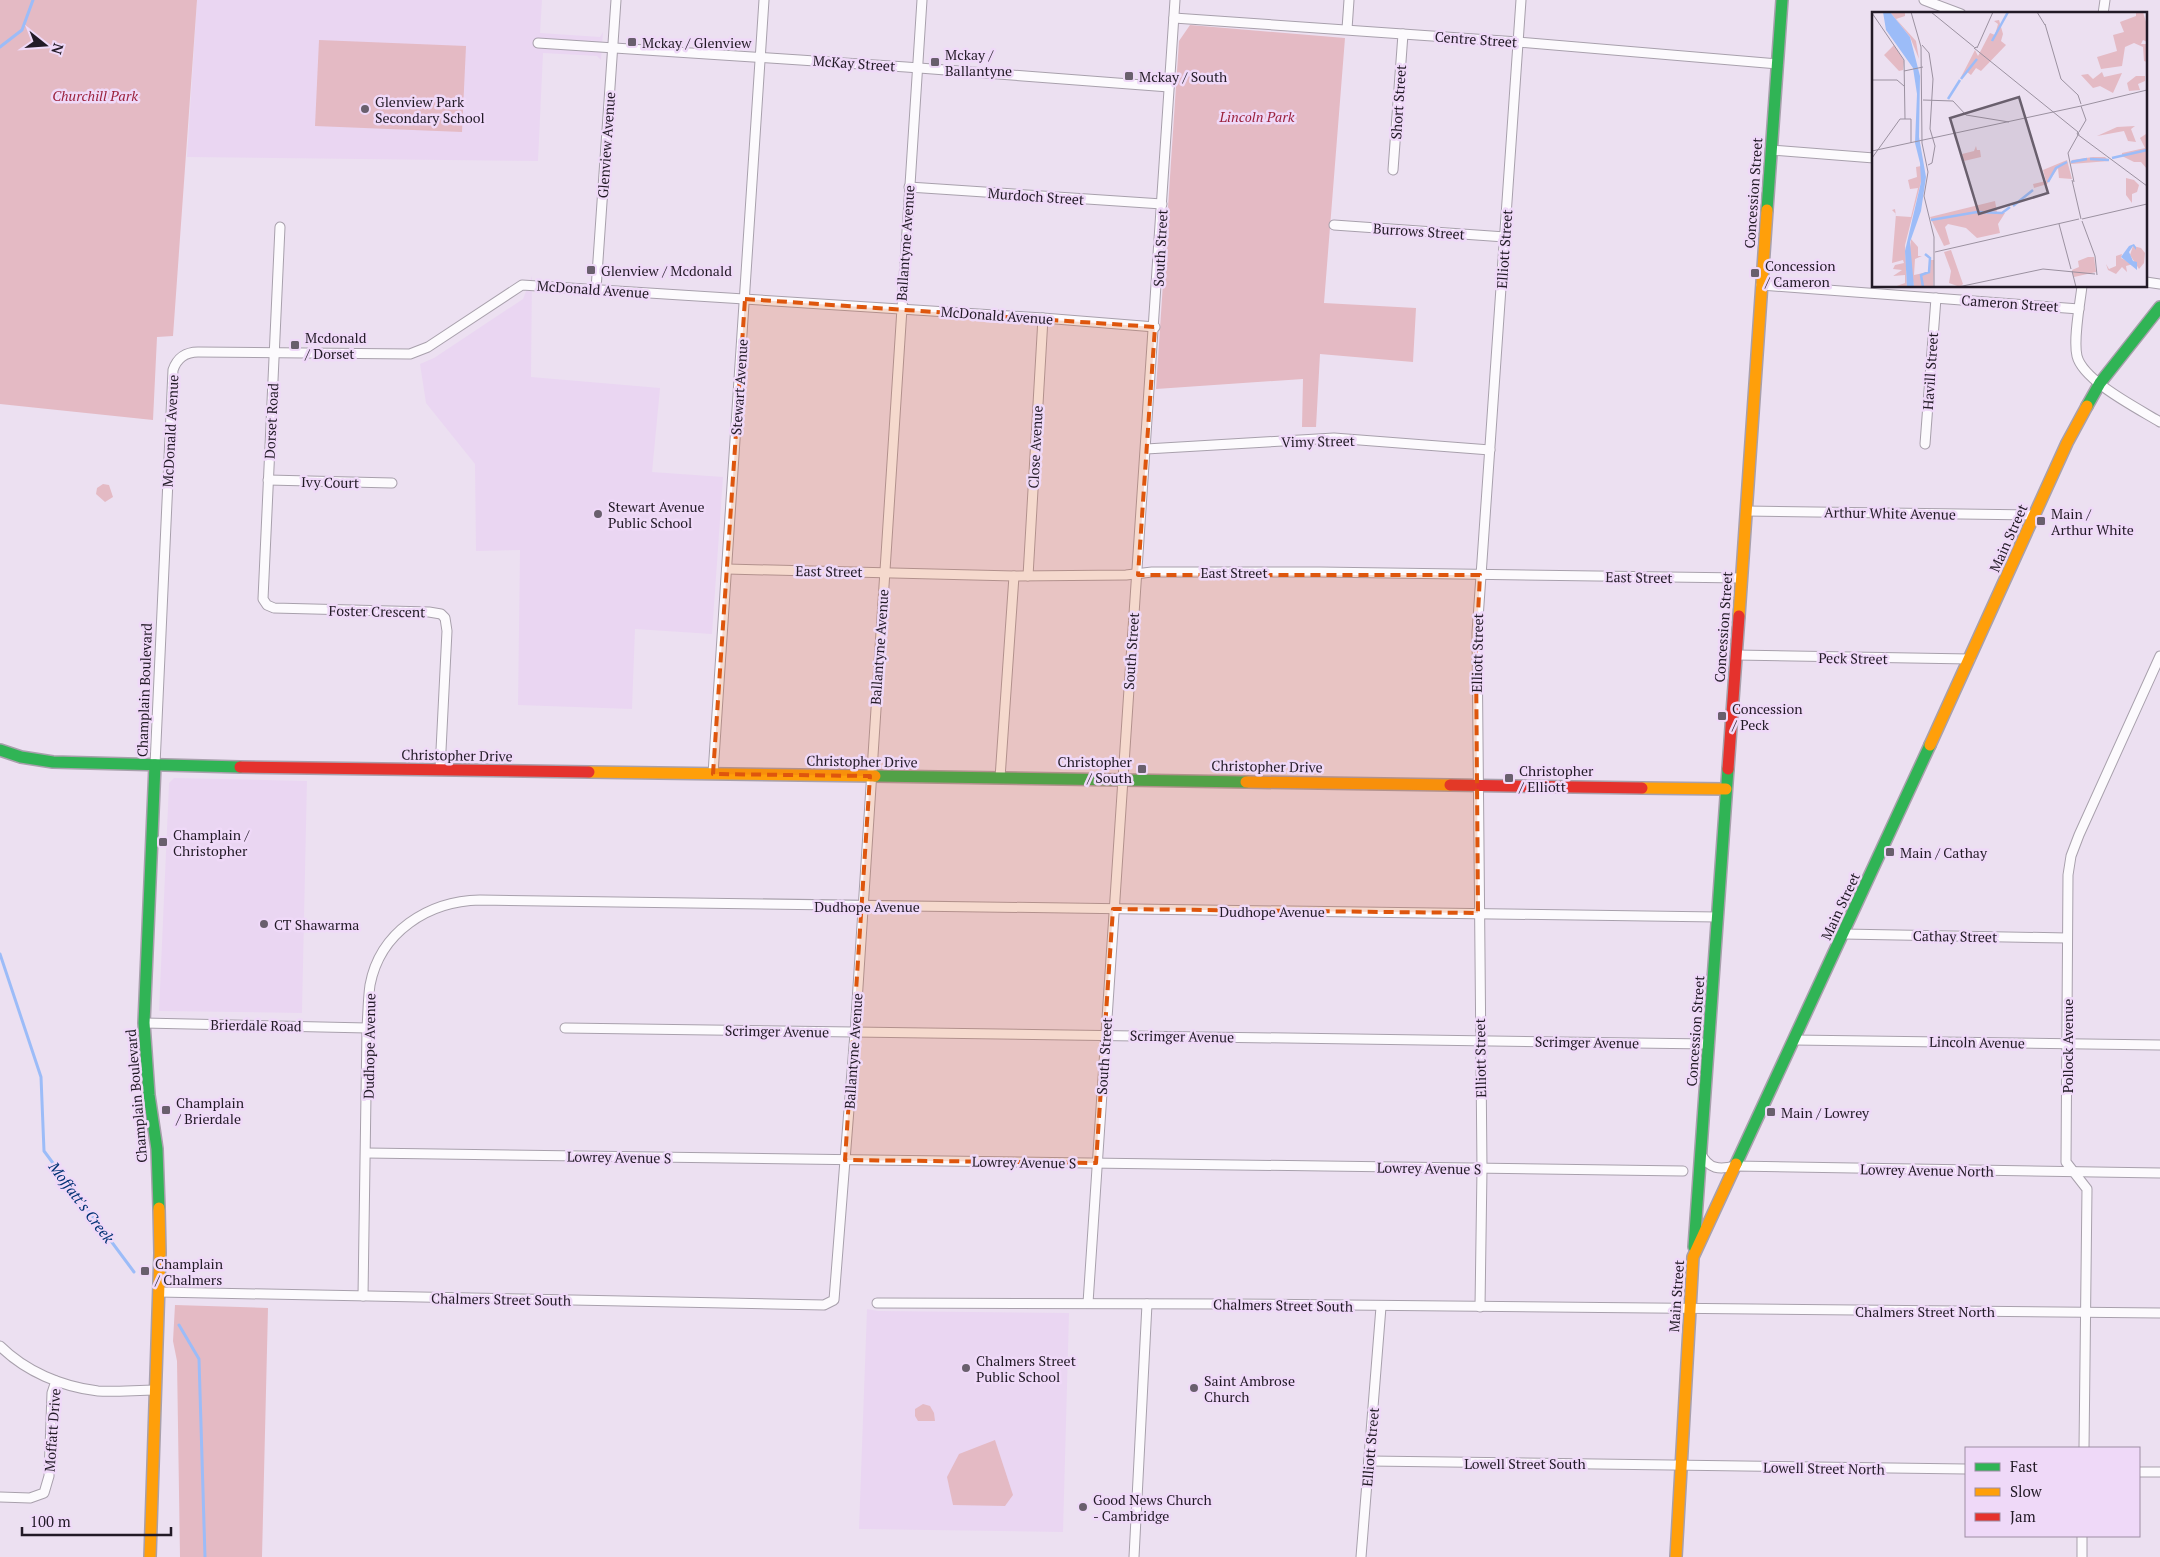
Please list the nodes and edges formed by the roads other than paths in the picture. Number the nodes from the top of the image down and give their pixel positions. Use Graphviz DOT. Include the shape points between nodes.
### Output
graph roads {
  1 [pos="616,0"];
  2 [pos="764,0"];
  3 [pos="922,0"];
  4 [pos="1175,0"];
  5 [pos="1348,0"];
  6 [pos="1521,0"];
  7 [pos="1782,0"];
  8 [pos="1924,0"];
  9 [pos="1956,12"];
  10 [pos="1174,18"];
  11 [pos="1347,29"];
  12 [pos="1403,34"];
  13 [pos="1518,42"];
  14 [pos="538,43"];
  15 [pos="613,48"];
  16 [pos="760,58"];
  17 [pos="1778,64"];
  18 [pos="917,68"];
  19 [pos="1169,87"];
  20 [pos="1771,150"];
  21 [pos="1872,158"];
  22 [pos="1393,170"];
  23 [pos="909,187"];
  24 [pos="1162,204"];
  25 [pos="1334,225"];
  26 [pos="280,227"];
  27 [pos="1505,237"];
  28 [pos="1761,285"];
  29 [pos="2082,288"];
  30 [pos="596,289"];
  31 [pos="745,298"];
  32 [pos="1936,298"];
  33 [pos="2160,307"];
  34 [pos="2079,308"];
  35 [pos="901,309"];
  36 [pos="1043,318"];
  37 [pos="1155,327"];
  38 [pos="274,353"];
  39 [pos="2100,383"];
  40 [pos="2160,422"];
  41 [pos="1925,444"];
  42 [pos="1146,449"];
  43 [pos="1490,450"];
  44 [pos="268,480"];
  45 [pos="392,483"];
  46 [pos="1746,511"];
  47 [pos="2035,515"];
  48 [pos="165,543"];
  49 [pos="727,569"];
  50 [pos="884,572"];
  51 [pos="1137,574"];
  52 [pos="1480,575"];
  53 [pos="1014,576"];
  54 [pos="1028,576"];
  55 [pos="1741,578"];
  56 [pos="274,608"];
  57 [pos="1736,655"];
  58 [pos="2160,656"];
  59 [pos="1970,660"];
  60 [pos="0,750"];
  61 [pos="155,765"];
  62 [pos="440,770"];
  63 [pos="713,774"];
  64 [pos="870,776"];
  65 [pos="1000,778"];
  66 [pos="1122,779"];
  67 [pos="1478,784"];
  68 [pos="1726,789"];
  69 [pos="862,906"];
  70 [pos="1113,909"];
  71 [pos="1478,913"];
  72 [pos="1717,917"];
  73 [pos="1843,934"];
  74 [pos="2067,938"];
  75 [pos="144,1023"];
  76 [pos="367,1028"];
  77 [pos="565,1028"];
  78 [pos="854,1033"];
  79 [pos="1105,1035"];
  80 [pos="1480,1040"];
  81 [pos="1794,1040"];
  82 [pos="1709,1044"];
  83 [pos="2067,1044"];
  84 [pos="2160,1046"];
  85 [pos="366,1153"];
  86 [pos="1701,1154"];
  87 [pos="844,1160"];
  88 [pos="1096,1163"];
  89 [pos="1735,1166"];
  90 [pos="1482,1169"];
  91 [pos="1683,1171"];
  92 [pos="2075,1172"];
  93 [pos="2160,1173"];
  94 [pos="1693,1257"];
  95 [pos="159,1292"];
  96 [pos="836,1294"];
  97 [pos="363,1296"];
  98 [pos="877,1303"];
  99 [pos="1088,1303"];
  100 [pos="1147,1304"];
  101 [pos="1381,1307"];
  102 [pos="1480,1307"];
  103 [pos="1690,1309"];
  104 [pos="2086,1313"];
  105 [pos="2160,1313"];
  106 [pos="0,1346"];
  107 [pos="56,1382"];
  108 [pos="156,1390"];
  109 [pos="2084,1447"];
  110 [pos="1369,1461"];
  111 [pos="1682,1466"];
  112 [pos="1965,1469"];
  113 [pos="2140,1472"];
  114 [pos="2160,1472"];
  115 [pos="0,1497"];
  116 [pos="2082,1537"];
  117 [pos="150,1557"];
  118 [pos="1134,1557"];
  119 [pos="1361,1557"];
  120 [pos="1676,1557"];
  121 [pos="2082,1557"];
  1 -- 15 [label="street, Glenview Avenue"];
  2 -- 16 [label="street, Stewart Avenue"];
  3 -- 18 [label="street, Ballantyne Avenue"];
  4 -- 10 [label="street, South Street"];
  5 -- 11 [label="street"];
  6 -- 13 [label="street, Elliott Street"];
  7 -- 17 [label="main road, Concession Street"];
  8 -- 9 [label="street"];
  10 -- 11 [label="street, Centre Street"];
  10 -- 19 [label="street, South Street"];
  11 -- 12 [label="street, Centre Street"];
  12 -- 13 [label="street, Centre Street"];
  12 -- 22 [label="street, Short Street"];
  13 -- 17 [label="street, Centre Street"];
  13 -- 27 [label="street, Elliott Street"];
  14 -- 15 [label="street, McKay Street"];
  15 -- 16 [label="street, McKay Street"];
  15 -- 30 [label="street, Glenview Avenue"];
  16 -- 18 [label="street, McKay Street"];
  16 -- 31 [label="street, Stewart Avenue"];
  17 -- 20 [label="main road, Concession Street"];
  18 -- 19 [label="street, McKay Street"];
  18 -- 23 [label="street, Ballantyne Avenue"];
  19 -- 24 [label="street, South Street"];
  20 -- 21 [label="street"];
  20 -- 28 [label="main road, Concession Street"];
  23 -- 24 [label="street, Murdoch Street"];
  23 -- 35 [label="street, Ballantyne Avenue"];
  24 -- 37 [label="street, South Street"];
  25 -- 27 [label="street, Burrows Street"];
  26 -- 38 [label="street, Dorset Road"];
  27 -- 43 [label="street, Elliott Street"];
  28 -- 32 [label="street, Cameron Street"];
  28 -- 46 [label="main road, Concession Street"];
  29 -- 34 [label="street"];
  30 -- 31 [label="street, McDonald Avenue"];
  30 -- 38 [label="street, McDonald Avenue" via="522,285 428,347 410,354"];
  31 -- 35 [label="street, McDonald Avenue"];
  31 -- 49 [label="street, Stewart Avenue"];
  32 -- 34 [label="street, Cameron Street"];
  32 -- 41 [label="street, Havill Street"];
  33 -- 39 [label="main road, Main Street"];
  34 -- 39 [label="street" via="2077,356 2087,373"];
  35 -- 36 [label="street, McDonald Avenue"];
  35 -- 50 [label="street, Ballantyne Avenue"];
  36 -- 37 [label="street, McDonald Avenue"];
  36 -- 54 [label="street, Close Avenue"];
  37 -- 42 [label="street, South Street"];
  38 -- 44 [label="street, Dorset Road"];
  38 -- 48 [label="street, McDonald Avenue" via="192,352 180,357 175,365"];
  39 -- 40 [label="street"];
  39 -- 47 [label="main road, Main Street" via="2067,442"];
  42 -- 43 [label="street, Vimy Street" via="1334,438"];
  42 -- 51 [label="street, South Street"];
  43 -- 52 [label="street, Elliott Street"];
  44 -- 45 [label="street, Ivy Court"];
  44 -- 56 [label="street, Dorset Road" via="263,599 265,604"];
  46 -- 47 [label="street, Arthur White Avenue"];
  46 -- 55 [label="main road, Concession Street"];
  47 -- 59 [label="main road, Main Street"];
  48 -- 61 [label="street, Champlain Boulevard"];
  49 -- 50 [label="street, East Street"];
  49 -- 63 [label="street, Stewart Avenue"];
  50 -- 53 [label="street, East Street"];
  50 -- 64 [label="street, Ballantyne Avenue"];
  51 -- 52 [label="street, East Street" via="1320,572"];
  51 -- 54 [label="street, East Street"];
  51 -- 66 [label="street, South Street"];
  52 -- 55 [label="street, East Street"];
  52 -- 67 [label="street, Elliott Street" via="1476,653"];
  53 -- 54 [label="street, East Street"];
  53 -- 65 [label="street"];
  55 -- 57 [label="main road, Concession Street"];
  56 -- 62 [label="street, Foster Crescent" via="441,614 447,631"];
  57 -- 59 [label="street, Peck Street"];
  57 -- 68 [label="main road, Concession Street"];
  58 -- 74 [label="street, Pollock Avenue" via="2072,856 2068,875"];
  59 -- 73 [label="main road, Main Street"];
  60 -- 61 [label="main road, Christopher Drive" via="53,762"];
  61 -- 62 [label="main road, Christopher Drive"];
  61 -- 75 [label="main road, Champlain Boulevard"];
  62 -- 63 [label="main road, Christopher Drive"];
  63 -- 64 [label="main road, Christopher Drive"];
  64 -- 65 [label="main road, Christopher Drive"];
  64 -- 69 [label="street, Ballantyne Avenue"];
  65 -- 66 [label="main road, Christopher Drive"];
  66 -- 67 [label="main road, Christopher Drive"];
  66 -- 70 [label="street, South Street"];
  67 -- 68 [label="main road, Christopher Drive"];
  67 -- 71 [label="street, Elliott Street"];
  68 -- 72 [label="main road, Concession Street"];
  69 -- 70 [label="street, Dudhope Avenue"];
  69 -- 76 [label="street, Dudhope Avenue" via="480,900 446,904 411,921 387,946 370,984"];
  69 -- 78 [label="street, Ballantyne Avenue"];
  70 -- 71 [label="street, Dudhope Avenue"];
  70 -- 79 [label="street, South Street"];
  71 -- 72 [label="street, Dudhope Avenue"];
  71 -- 80 [label="street, Elliott Street"];
  72 -- 82 [label="main road, Concession Street"];
  73 -- 74 [label="street, Cathay Street"];
  73 -- 81 [label="main road, Main Street"];
  74 -- 83 [label="street, Pollock Avenue"];
  75 -- 76 [label="street, Brierdale Road"];
  75 -- 95 [label="main road, Champlain Boulevard" via="158,1162"];
  76 -- 85 [label="street, Dudhope Avenue"];
  77 -- 78 [label="street, Scrimger Avenue"];
  78 -- 79 [label="street, Scrimger Avenue"];
  78 -- 87 [label="street, Ballantyne Avenue"];
  79 -- 80 [label="street, Scrimger Avenue"];
  79 -- 88 [label="street, South Street"];
  80 -- 82 [label="street, Scrimger Avenue"];
  80 -- 90 [label="street, Elliott Street"];
  81 -- 83 [label="street, Lincoln Avenue"];
  81 -- 89 [label="main road, Main Street"];
  82 -- 86 [label="main road, Concession Street"];
  83 -- 84 [label="street, Lincoln Avenue"];
  83 -- 92 [label="street, Pollock Avenue" via="2066,1162"];
  85 -- 87 [label="street, Lowrey Avenue S"];
  85 -- 97 [label="street, Dudhope Avenue"];
  86 -- 89 [label="street, Lowrey Avenue North" via="1710,1166 1718,1169"];
  86 -- 94 [label="main road, Concession Street"];
  87 -- 88 [label="street, Lowrey Avenue S"];
  87 -- 96 [label="street, Ballantyne Avenue"];
  88 -- 90 [label="street, Lowrey Avenue S"];
  88 -- 99 [label="street, South Street"];
  89 -- 92 [label="street, Lowrey Avenue North"];
  89 -- 94 [label="main road, Main Street"];
  90 -- 91 [label="street, Lowrey Avenue S"];
  90 -- 102 [label="street, Elliott Street"];
  92 -- 93 [label="street, Lowrey Avenue North"];
  92 -- 104 [label="street, Pollock Avenue" via="2087,1189"];
  94 -- 103 [label="main road, Main Street"];
  95 -- 97 [label="street, Chalmers Street South"];
  95 -- 108 [label="main road, Champlain Boulevard"];
  96 -- 97 [label="street, Chalmers Street South" via="834,1300 824,1305"];
  98 -- 99 [label="street, Chalmers Street South"];
  99 -- 100 [label="street, Chalmers Street South"];
  100 -- 101 [label="street, Chalmers Street South"];
  100 -- 118 [label="street"];
  101 -- 102 [label="street, Chalmers Street South"];
  101 -- 110 [label="street, Elliott Street"];
  102 -- 103 [label="street, Chalmers Street South"];
  103 -- 104 [label="street, Chalmers Street North"];
  103 -- 111 [label="main road, Main Street"];
  104 -- 105 [label="street, Chalmers Street North"];
  104 -- 109 [label="street, Pollock Avenue"];
  106 -- 107 [label="street" via="29,1368"];
  107 -- 108 [label="street" via="98,1391"];
  107 -- 115 [label="street, Moffatt Drive" via="52,1392 50,1476 44,1493 30,1498"];
  108 -- 117 [label="main road, Champlain Boulevard"];
  110 -- 111 [label="street, Lowell Street South"];
  110 -- 119 [label="street, Elliott Street"];
  111 -- 112 [label="street, Lowell Street North"];
  111 -- 120 [label="main road, Main Street"];
  113 -- 114 [label="street"];
  116 -- 121 [label="street"];
}
